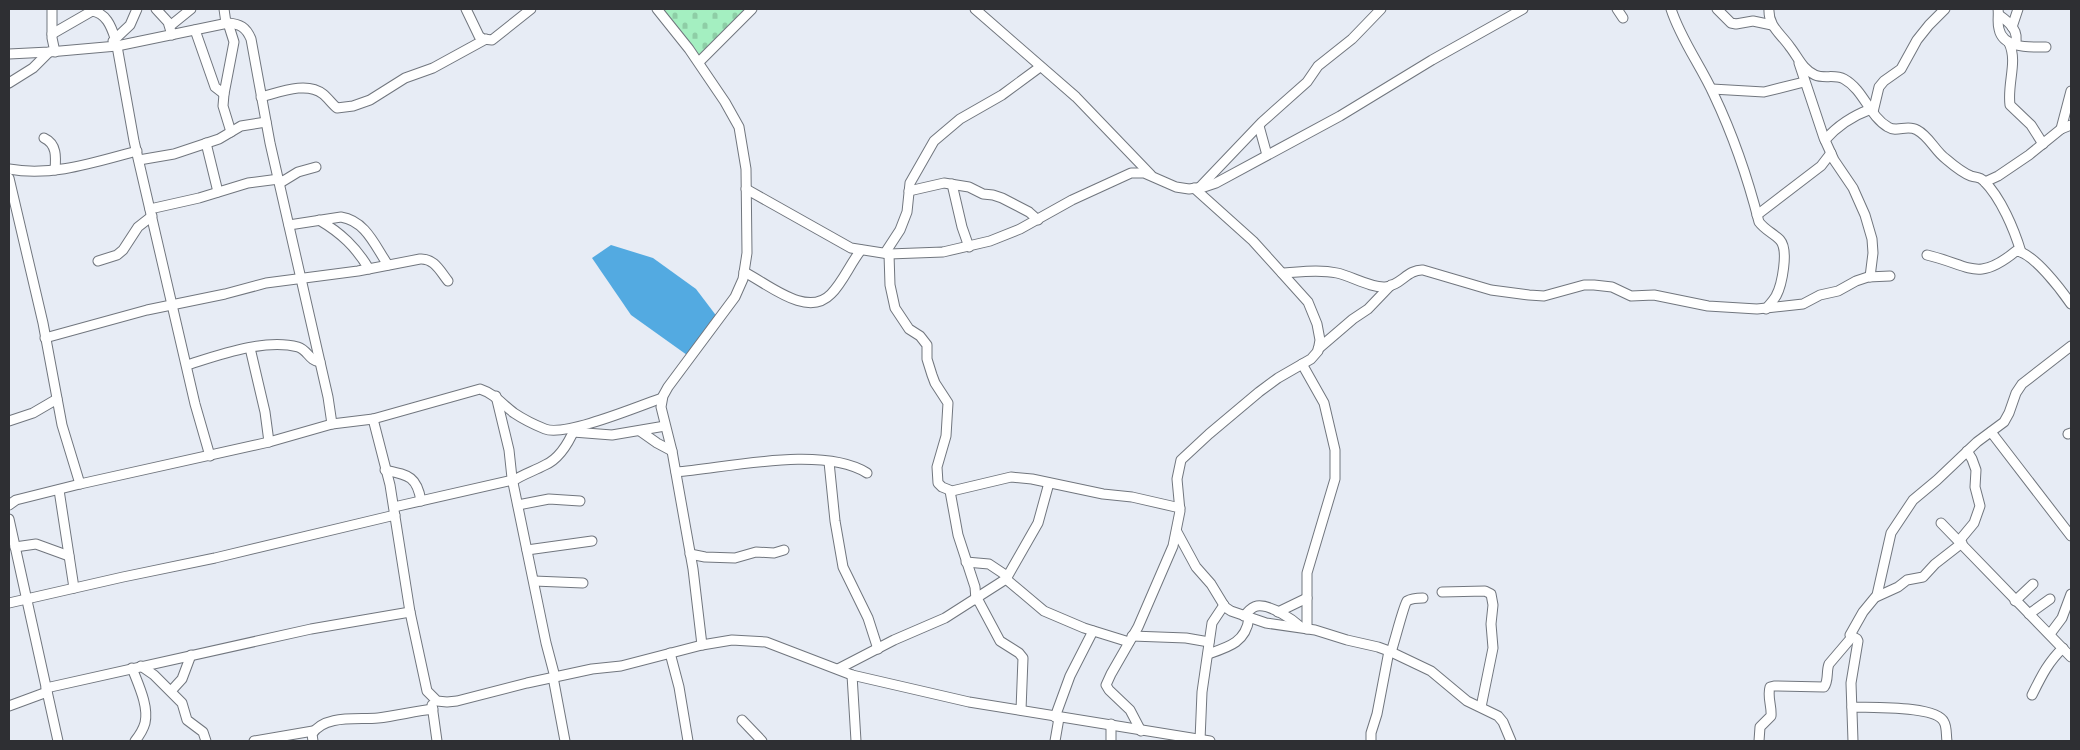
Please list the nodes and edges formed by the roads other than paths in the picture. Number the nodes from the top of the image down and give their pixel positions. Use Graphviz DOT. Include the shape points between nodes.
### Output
graph roads {
  1 [pos="52,9"];
  2 [pos="137,9"];
  3 [pos="156,9"];
  4 [pos="191,9"];
  5 [pos="224,9"];
  6 [pos="466,9"];
  7 [pos="531,9"];
  8 [pos="657,9"];
  9 [pos="752,9"];
  10 [pos="975,9"];
  11 [pos="1381,9"];
  12 [pos="1523,9"];
  13 [pos="1617,9"];
  14 [pos="1671,9"];
  15 [pos="1717,9"];
  16 [pos="1769,9"];
  17 [pos="1946,9"];
  18 [pos="2018,9"];
  19 [pos="1998,12"];
  20 [pos="1623,18"];
  21 [pos="227,23"];
  22 [pos="1772,25"];
  23 [pos="2012,27"];
  24 [pos="171,30"];
  25 [pos="195,30"];
  26 [pos="52,34"];
  27 [pos="486,40"];
  28 [pos="115,43"];
  29 [pos="2012,44"];
  30 [pos="2046,47"];
  31 [pos="52,52"];
  32 [pos="9,54"];
  33 [pos="1797,58"];
  34 [pos="699,62"];
  35 [pos="1040,67"];
  36 [pos="1804,82"];
  37 [pos="9,83"];
  38 [pos="1880,86"];
  39 [pos="1712,89"];
  40 [pos="2071,90"];
  41 [pos="224,94"];
  42 [pos="262,97"];
  43 [pos="1863,98"];
  44 [pos="1872,111"];
  45 [pos="1850,118"];
  46 [pos="266,122"];
  47 [pos="2071,125"];
  48 [pos="1259,126"];
  49 [pos="2061,130"];
  50 [pos="231,132"];
  51 [pos="44,138"];
  52 [pos="1825,140"];
  53 [pos="206,143"];
  54 [pos="2043,144"];
  55 [pos="1831,153"];
  56 [pos="138,155"];
  57 [pos="1266,155"];
  58 [pos="316,166"];
  59 [pos="9,169"];
  60 [pos="55,170"];
  61 [pos="1152,176"];
  62 [pos="9,178"];
  63 [pos="279,181"];
  64 [pos="1985,182"];
  65 [pos="952,184"];
  66 [pos="1196,188"];
  67 [pos="746,189"];
  68 [pos="908,191"];
  69 [pos="218,192"];
  70 [pos="151,213"];
  71 [pos="1757,215"];
  72 [pos="319,220"];
  73 [pos="1038,220"];
  74 [pos="289,225"];
  75 [pos="970,247"];
  76 [pos="861,250"];
  77 [pos="2020,252"];
  78 [pos="887,254"];
  79 [pos="1928,254"];
  80 [pos="98,260"];
  81 [pos="388,266"];
  82 [pos="369,269"];
  83 [pos="744,272"];
  84 [pos="1282,272"];
  85 [pos="1890,276"];
  86 [pos="1870,277"];
  87 [pos="302,280"];
  88 [pos="448,281"];
  89 [pos="1391,285"];
  90 [pos="2071,304"];
  91 [pos="173,305"];
  92 [pos="1766,309"];
  93 [pos="45,338"];
  94 [pos="2071,346"];
  95 [pos="250,348"];
  96 [pos="1318,350"];
  97 [pos="320,362"];
  98 [pos="1302,364"];
  99 [pos="187,365"];
  100 [pos="496,396"];
  101 [pos="662,398"];
  102 [pos="57,399"];
  103 [pos="373,419"];
  104 [pos="9,421"];
  105 [pos="332,424"];
  106 [pos="665,426"];
  107 [pos="574,430"];
  108 [pos="640,431"];
  109 [pos="1991,432"];
  110 [pos="269,442"];
  111 [pos="672,451"];
  112 [pos="1967,451"];
  113 [pos="210,456"];
  114 [pos="829,462"];
  115 [pos="385,470"];
  116 [pos="676,472"];
  117 [pos="867,473"];
  118 [pos="513,480"];
  119 [pos="1049,483"];
  120 [pos="80,484"];
  121 [pos="59,490"];
  122 [pos="950,491"];
  123 [pos="421,501"];
  124 [pos="580,501"];
  125 [pos="9,505"];
  126 [pos="518,505"];
  127 [pos="1180,508"];
  128 [pos="394,511"];
  129 [pos="9,519"];
  130 [pos="1941,523"];
  131 [pos="1177,532"];
  132 [pos="2071,536"];
  133 [pos="592,541"];
  134 [pos="1960,542"];
  135 [pos="15,547"];
  136 [pos="528,550"];
  137 [pos="784,550"];
  138 [pos="690,554"];
  139 [pos="69,556"];
  140 [pos="966,562"];
  141 [pos="1007,577"];
  142 [pos="534,580"];
  143 [pos="583,583"];
  144 [pos="2033,584"];
  145 [pos="74,588"];
  146 [pos="1442,592"];
  147 [pos="2071,594"];
  148 [pos="1876,597"];
  149 [pos="27,598"];
  150 [pos="1307,598"];
  151 [pos="1423,598"];
  152 [pos="976,599"];
  153 [pos="2050,599"];
  154 [pos="2015,601"];
  155 [pos="9,603"];
  156 [pos="1224,605"];
  157 [pos="410,612"];
  158 [pos="1278,612"];
  159 [pos="2030,614"];
  160 [pos="1246,617"];
  161 [pos="1305,629"];
  162 [pos="1092,631"];
  163 [pos="2050,634"];
  164 [pos="1852,637"];
  165 [pos="1131,639"];
  166 [pos="1209,642"];
  167 [pos="702,645"];
  168 [pos="2063,648"];
  169 [pos="878,649"];
  170 [pos="1390,652"];
  171 [pos="670,653"];
  172 [pos="1208,654"];
  173 [pos="191,655"];
  174 [pos="2071,657"];
  175 [pos="136,667"];
  176 [pos="838,669"];
  177 [pos="852,675"];
  178 [pos="554,677"];
  179 [pos="46,690"];
  180 [pos="171,691"];
  181 [pos="2032,695"];
  182 [pos="431,697"];
  183 [pos="9,706"];
  184 [pos="1481,707"];
  185 [pos="1852,707"];
  186 [pos="433,708"];
  187 [pos="1021,710"];
  188 [pos="1057,718"];
  189 [pos="742,720"];
  190 [pos="1111,724"];
  191 [pos="314,731"];
  192 [pos="1141,731"];
  193 [pos="1200,740"];
  194 [pos="58,741"];
  195 [pos="135,741"];
  196 [pos="206,741"];
  197 [pos="254,741"];
  198 [pos="313,741"];
  199 [pos="437,741"];
  200 [pos="565,741"];
  201 [pos="688,741"];
  202 [pos="762,741"];
  203 [pos="856,741"];
  204 [pos="1055,741"];
  205 [pos="1111,741"];
  206 [pos="1210,741"];
  207 [pos="1371,741"];
  208 [pos="1511,741"];
  209 [pos="1759,741"];
  210 [pos="1853,741"];
  211 [pos="1947,741"];
  1 -- 26 [label="street"];
  2 -- 28 [label="street" via="130,25"];
  3 -- 24 [label="street"];
  4 -- 24 [label="street"];
  5 -- 21 [label="street"];
  6 -- 27 [label="street" via="476,31"];
  7 -- 27 [label="street" via="496,39"];
  8 -- 34 [label="street"];
  9 -- 34 [label="street"];
  10 -- 35 [label="street"];
  11 -- 48 [label="street"];
  12 -- 57 [label="street" via="1340,116"];
  13 -- 20 [label="street"];
  14 -- 39 [label="street" via="1684,40"];
  15 -- 22 [label="street" via="1731,23 1753,21"];
  16 -- 22 [label="street"];
  17 -- 38 [label="street" via="1917,40 1901,69"];
  18 -- 23 [label="street"];
  19 -- 23 [label="street"];
  19 -- 29 [label="street" via="1998,28"];
  21 -- 25 [label="street"];
  21 -- 41 [label="street" via="234,42"];
  21 -- 42 [label="street" via="242,26 251,39"];
  22 -- 33 [label="street"];
  23 -- 29 [label="street" via="2017,37"];
  24 -- 25 [label="street"];
  24 -- 28 [label="street"];
  25 -- 41 [label="street" via="215,86"];
  26 -- 28 [label="street" via="92,11 107,19"];
  26 -- 31 [label="street"];
  27 -- 42 [label="street" via="433,68 405,78 370,100 342,109 315,89 306,87"];
  28 -- 31 [label="street"];
  28 -- 56 [label="street"];
  29 -- 30 [label="street"];
  29 -- 54 [label="street" via="2014,60 2009,81 2010,105 2031,125"];
  31 -- 32 [label="street"];
  31 -- 37 [label="street"];
  33 -- 36 [label="street"];
  33 -- 43 [label="street" via="1806,70 1816,76 1844,79"];
  34 -- 67 [label="street" via="739,128"];
  35 -- 61 [label="street" via="1076,97"];
  35 -- 68 [label="street" via="945,130 926,153"];
  36 -- 39 [label="street" via="1764,92"];
  36 -- 52 [label="street"];
  38 -- 43 [label="street"];
  38 -- 44 [label="street"];
  39 -- 71 [label="street" via="1734,140"];
  40 -- 49 [label="street"];
  41 -- 50 [label="street" via="223,106"];
  42 -- 46 [label="street"];
  43 -- 44 [label="street"];
  43 -- 45 [label="street"];
  44 -- 45 [label="street"];
  44 -- 64 [label="street" via="1888,127 1918,130 1948,160"];
  45 -- 52 [label="street"];
  46 -- 50 [label="street" via="241,126"];
  46 -- 63 [label="street"];
  47 -- 49 [label="street"];
  48 -- 57 [label="street"];
  48 -- 66 [label="street"];
  49 -- 54 [label="street"];
  50 -- 53 [label="street"];
  51 -- 60 [label="street" via="54,146"];
  52 -- 55 [label="street"];
  53 -- 56 [label="street" via="174,154"];
  53 -- 69 [label="street"];
  54 -- 64 [label="street"];
  55 -- 71 [label="street" via="1821,166"];
  55 -- 86 [label="street" via="1865,215 1872,240"];
  56 -- 60 [label="street"];
  56 -- 70 [label="street"];
  57 -- 66 [label="street" via="1216,183"];
  58 -- 63 [label="street"];
  59 -- 60 [label="street"];
  61 -- 66 [label="street" via="1176,187"];
  61 -- 73 [label="street" via="1132,173 1072,200"];
  62 -- 93 [label="street"];
  63 -- 69 [label="street" via="248,183"];
  63 -- 74 [label="street"];
  64 -- 77 [label="street" via="2012,227"];
  65 -- 68 [label="street" via="944,182"];
  65 -- 73 [label="street" via="1002,198"];
  65 -- 75 [label="street"];
  66 -- 84 [label="street"];
  67 -- 76 [label="street" via="851,248"];
  67 -- 83 [label="street" via="747,252"];
  68 -- 78 [label="street" via="907,212"];
  69 -- 70 [label="street"];
  70 -- 80 [label="street" via="123,250"];
  70 -- 91 [label="street"];
  71 -- 92 [label="street" via="1765,229 1784,246 1781,285"];
  72 -- 74 [label="street"];
  72 -- 81 [label="street" via="341,217 358,222"];
  72 -- 82 [label="street" via="350,242"];
  73 -- 75 [label="street"];
  74 -- 87 [label="street"];
  75 -- 78 [label="street" via="942,252"];
  76 -- 78 [label="street"];
  76 -- 83 [label="street" via="837,287 819,301 802,303 793,300"];
  77 -- 79 [label="street" via="2016,251 1991,268 1982,270"];
  77 -- 90 [label="street" via="2034,262"];
  78 -- 122 [label="street" via="895,308 909,329 927,345 927,359 935,383 948,403 946,436 937,467 938,482"];
  81 -- 82 [label="street"];
  81 -- 88 [label="street" via="429,259"];
  82 -- 87 [label="street"];
  83 -- 101 [label="street" via="735,297"];
  84 -- 89 [label="street" via="1322,271 1379,286"];
  84 -- 96 [label="street" via="1308,302 1317,324"];
  85 -- 86 [label="street"];
  86 -- 92 [label="street" via="1804,304"];
  87 -- 91 [label="street" via="266,283"];
  87 -- 97 [label="street"];
  89 -- 92 [label="street" via="1418,269 1491,290 1529,295 1544,296 1594,285 1612,287 1631,296 1654,295 1708,306"];
  89 -- 96 [label="street" via="1368,309"];
  91 -- 93 [label="street"];
  91 -- 99 [label="street"];
  93 -- 102 [label="street"];
  94 -- 109 [label="street" via="2022,384 2004,422"];
  95 -- 97 [label="street" via="278,344 292,346 302,348 312,360"];
  95 -- 99 [label="street"];
  95 -- 110 [label="street"];
  96 -- 98 [label="street"];
  97 -- 105 [label="street"];
  98 -- 127 [label="street" via="1258,392 1181,460 1177,480"];
  98 -- 150 [label="street" via="1324,402 1335,450 1335,479 1308,565"];
  99 -- 113 [label="street"];
  100 -- 103 [label="street" via="480,389"];
  100 -- 107 [label="street" via="514,413 547,430"];
  100 -- 118 [label="street"];
  101 -- 106 [label="street"];
  101 -- 107 [label="street"];
  102 -- 104 [label="street"];
  102 -- 120 [label="street"];
  103 -- 105 [label="street"];
  103 -- 115 [label="street"];
  105 -- 110 [label="street"];
  106 -- 108 [label="street"];
  106 -- 111 [label="street"];
  107 -- 108 [label="street" via="612,435"];
  107 -- 118 [label="street" via="555,458"];
  108 -- 111 [label="street"];
  109 -- 112 [label="street"];
  109 -- 132 [label="street"];
  110 -- 113 [label="street"];
  111 -- 116 [label="street"];
  112 -- 134 [label="street" via="1976,470 1975,487 1980,506 1974,522"];
  112 -- 148 [label="street" via="1913,500 1891,533"];
  113 -- 120 [label="street"];
  114 -- 116 [label="street" via="797,459 763,461"];
  114 -- 117 [label="street" via="852,466"];
  114 -- 169 [label="street" via="843,567 868,618"];
  115 -- 123 [label="street" via="413,479"];
  115 -- 128 [label="street"];
  116 -- 138 [label="street"];
  118 -- 123 [label="street"];
  118 -- 126 [label="street"];
  119 -- 122 [label="street" via="1012,477"];
  119 -- 127 [label="street"];
  119 -- 141 [label="street" via="1038,523"];
  120 -- 121 [label="street"];
  121 -- 125 [label="street" via="16,500"];
  121 -- 139 [label="street"];
  122 -- 140 [label="street"];
  123 -- 128 [label="street"];
  124 -- 126 [label="street" via="549,499"];
  126 -- 136 [label="street"];
  127 -- 131 [label="street"];
  128 -- 145 [label="street" via="224,556"];
  128 -- 157 [label="street"];
  129 -- 135 [label="street"];
  130 -- 134 [label="street"];
  131 -- 156 [label="street"];
  131 -- 165 [label="street"];
  133 -- 136 [label="street"];
  134 -- 148 [label="street" via="1923,577 1907,580"];
  134 -- 154 [label="street"];
  135 -- 139 [label="street" via="36,544"];
  135 -- 149 [label="street"];
  136 -- 142 [label="street"];
  137 -- 138 [label="street" via="727,558"];
  138 -- 167 [label="street"];
  139 -- 145 [label="street"];
  140 -- 141 [label="street" via="988,564"];
  140 -- 152 [label="street"];
  141 -- 152 [label="street"];
  141 -- 162 [label="street" via="1044,611"];
  142 -- 143 [label="street"];
  142 -- 178 [label="street"];
  144 -- 154 [label="street"];
  145 -- 149 [label="street"];
  146 -- 184 [label="street" via="1481,591 1493,599 1493,648"];
  147 -- 163 [label="street" via="2062,618"];
  148 -- 164 [label="street" via="1856,622 1851,631"];
  149 -- 155 [label="street"];
  149 -- 179 [label="street"];
  150 -- 158 [label="street"];
  150 -- 161 [label="street"];
  151 -- 170 [label="street" via="1411,599 1404,605"];
  152 -- 169 [label="street" via="945,618"];
  152 -- 187 [label="street" via="1000,642 1022,658"];
  153 -- 159 [label="street"];
  154 -- 159 [label="street"];
  156 -- 160 [label="street"];
  156 -- 166 [label="street" via="1212,622"];
  157 -- 173 [label="street"];
  157 -- 182 [label="street"];
  158 -- 160 [label="street" via="1255,606"];
  158 -- 161 [label="street"];
  159 -- 163 [label="street"];
  160 -- 161 [label="street"];
  160 -- 172 [label="street" via="1243,637"];
  161 -- 170 [label="street"];
  162 -- 165 [label="street"];
  162 -- 188 [label="street" via="1070,676"];
  163 -- 168 [label="street"];
  164 -- 185 [label="street" via="1858,642 1851,683"];
  164 -- 209 [label="street" via="1829,664 1824,687 1770,687 1771,716 1760,726"];
  165 -- 166 [label="street" via="1186,638"];
  165 -- 192 [label="street" via="1106,685 1130,710"];
  166 -- 172 [label="street"];
  167 -- 171 [label="street"];
  167 -- 176 [label="street" via="732,640 766,642"];
  168 -- 174 [label="street"];
  168 -- 181 [label="street" via="2045,668"];
  169 -- 176 [label="street"];
  170 -- 184 [label="street" via="1431,671 1467,701"];
  170 -- 207 [label="street"];
  171 -- 178 [label="street" via="621,666"];
  171 -- 201 [label="street"];
  172 -- 193 [label="street"];
  173 -- 175 [label="street"];
  173 -- 180 [label="street" via="182,679"];
  175 -- 179 [label="street"];
  175 -- 180 [label="street"];
  175 -- 195 [label="street" via="146,722"];
  176 -- 177 [label="street"];
  177 -- 187 [label="street" via="969,702"];
  177 -- 203 [label="street"];
  178 -- 182 [label="street" via="457,701 437,701"];
  178 -- 200 [label="street"];
  179 -- 183 [label="street"];
  179 -- 194 [label="street"];
  180 -- 196 [label="street" via="182,703 188,720 203,732"];
  182 -- 186 [label="street"];
  184 -- 208 [label="street" via="1498,716"];
  185 -- 210 [label="street"];
  185 -- 211 [label="street" via="1916,710 1939,716 1944,721"];
  186 -- 191 [label="street" via="380,718 340,720"];
  186 -- 199 [label="street"];
  187 -- 188 [label="street"];
  188 -- 190 [label="street"];
  188 -- 204 [label="street"];
  189 -- 202 [label="street"];
  190 -- 192 [label="street"];
  190 -- 205 [label="street"];
  191 -- 197 [label="street"];
  191 -- 198 [label="street"];
  192 -- 193 [label="street"];
  193 -- 206 [label="street"];
}
